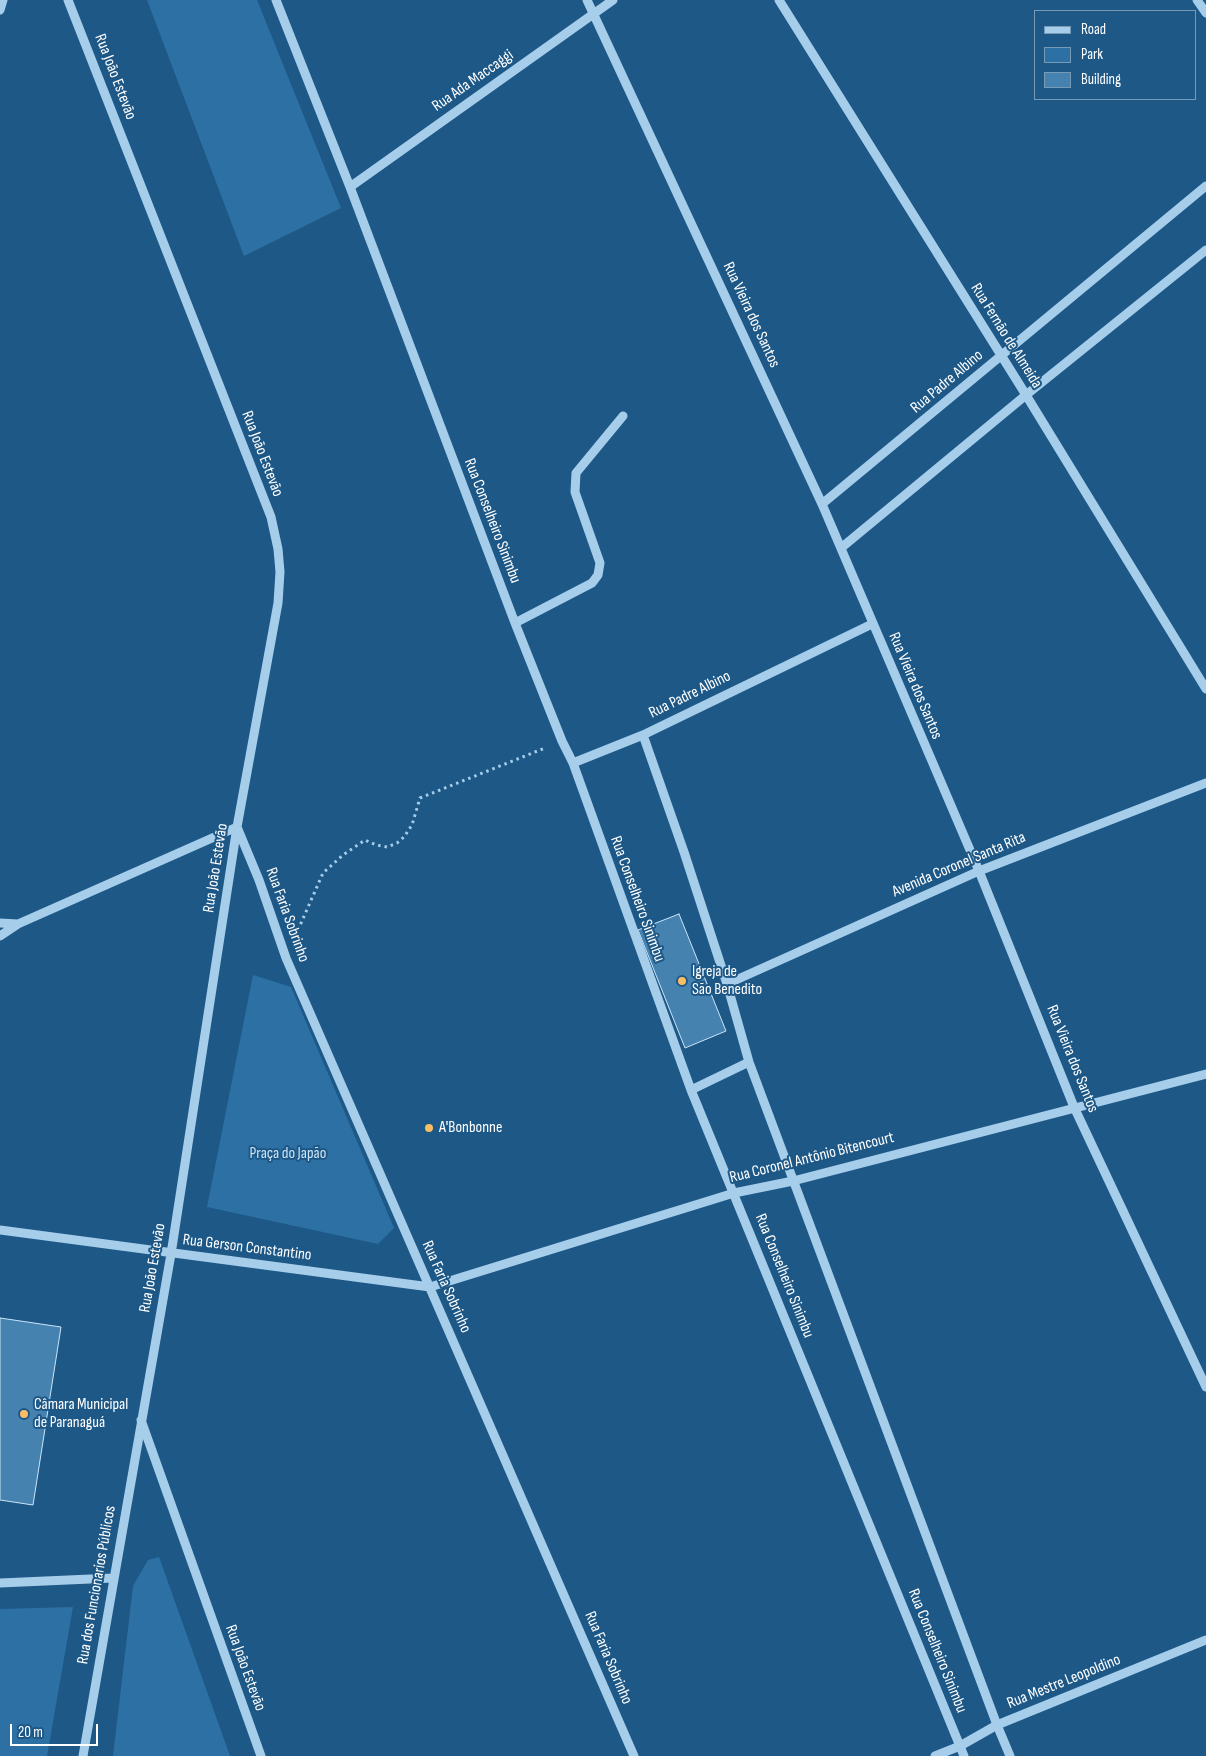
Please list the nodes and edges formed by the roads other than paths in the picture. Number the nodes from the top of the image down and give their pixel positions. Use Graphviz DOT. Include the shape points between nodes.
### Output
graph roads {
  1 [pos="3,0"];
  2 [pos="68,0"];
  3 [pos="276,0"];
  4 [pos="587,0"];
  5 [pos="613,0"];
  6 [pos="779,0"];
  7 [pos="1197,0"];
  8 [pos="0,10"];
  9 [pos="1206,13"];
  10 [pos="594,15"];
  11 [pos="1206,186"];
  12 [pos="350,187"];
  13 [pos="1206,250"];
  14 [pos="1001,357"];
  15 [pos="1026,395"];
  16 [pos="623,416"];
  17 [pos="822,504"];
  18 [pos="841,548"];
  19 [pos="515,623"];
  20 [pos="872,624"];
  21 [pos="1206,689"];
  22 [pos="643,735"];
  23 [pos="573,763"];
  24 [pos="1206,783"];
  25 [pos="237,827"];
  26 [pos="979,871"];
  27 [pos="0,923"];
  28 [pos="18,924"];
  29 [pos="0,936"];
  30 [pos="727,984"];
  31 [pos="749,1062"];
  32 [pos="1206,1074"];
  33 [pos="691,1090"];
  34 [pos="1074,1107"];
  35 [pos="793,1181"];
  36 [pos="734,1192"];
  37 [pos="0,1230"];
  38 [pos="171,1254"];
  39 [pos="430,1287"];
  40 [pos="1206,1387"];
  41 [pos="141,1420"];
  42 [pos="113,1578"];
  43 [pos="0,1583"];
  44 [pos="1206,1640"];
  45 [pos="997,1725"];
  46 [pos="960,1746"];
  47 [pos="83,1756"];
  48 [pos="261,1756"];
  49 [pos="634,1756"];
  50 [pos="935,1756"];
  51 [pos="964,1756"];
  52 [pos="1010,1756"];
  1 -- 8 [label="street"];
  2 -- 25 [label="street, Rua João Estevão" via="270,517 278,548 278,603"];
  3 -- 12 [label="street, Rua Conselheiro Sinimbu"];
  4 -- 10 [label="street, Rua Vieira dos Santos"];
  5 -- 10 [label="street, Rua Ada Maccaggi"];
  6 -- 14 [label="street, Rua Fernão de Almeida"];
  7 -- 9 [label="street"];
  10 -- 12 [label="street, Rua Ada Maccaggi"];
  10 -- 17 [label="street, Rua Vieira dos Santos"];
  11 -- 14 [label="street, Rua Padre Albino"];
  12 -- 19 [label="street, Rua Conselheiro Sinimbu"];
  13 -- 15 [label="street"];
  14 -- 15 [label="street, Rua Fernão de Almeida"];
  14 -- 17 [label="street, Rua Padre Albino"];
  15 -- 18 [label="street"];
  15 -- 21 [label="street, Rua Fernão de Almeida"];
  16 -- 19 [label="street" via="576,473 575,492 600,564 598,575 592,583"];
  17 -- 18 [label="street, Rua Vieira dos Santos"];
  18 -- 20 [label="street, Rua Vieira dos Santos"];
  19 -- 23 [label="street, Rua Conselheiro Sinimbu"];
  20 -- 22 [label="street, Rua Padre Albino"];
  20 -- 26 [label="street, Rua Vieira dos Santos"];
  22 -- 23 [label="street, Rua Padre Albino"];
  22 -- 30 [label="street, Rua Conselheiro Sinimbu"];
  23 -- 33 [label="street, Rua Conselheiro Sinimbu"];
  24 -- 26 [label="street, Avenida Coronel Santa Rita"];
  25 -- 28 [label="street"];
  25 -- 38 [label="street, Rua João Estevão"];
  25 -- 39 [label="street, Rua Faria Sobrinho" via="260,880 286,958"];
  26 -- 30 [label="street, Avenida Coronel Santa Rita"];
  26 -- 34 [label="street, Rua Vieira dos Santos"];
  27 -- 28 [label="street"];
  28 -- 29 [label="street"];
  30 -- 31 [label="street, Rua Conselheiro Sinimbu"];
  31 -- 33 [label="street"];
  31 -- 35 [label="street, Rua Conselheiro Sinimbu"];
  32 -- 34 [label="street, Rua Coronel Antônio Bitencourt"];
  33 -- 36 [label="street, Rua Conselheiro Sinimbu"];
  34 -- 35 [label="street, Rua Coronel Antônio Bitencourt"];
  34 -- 40 [label="street, Rua Vieira dos Santos"];
  35 -- 36 [label="street, Rua Coronel Antônio Bitencourt"];
  35 -- 45 [label="street, Rua Conselheiro Sinimbu"];
  36 -- 39 [label="street, Rua Coronel Antônio Bitencourt"];
  36 -- 46 [label="street, Rua Conselheiro Sinimbu"];
  37 -- 38 [label="street, Rua Gerson Constantino"];
  38 -- 39 [label="street, Rua Gerson Constantino"];
  38 -- 41 [label="street, Rua João Estevão"];
  39 -- 49 [label="street, Rua Faria Sobrinho"];
  41 -- 42 [label="street, Rua dos Funcionarios Públicos"];
  41 -- 48 [label="street, Rua João Estevão"];
  42 -- 43 [label="street"];
  42 -- 47 [label="street, Rua dos Funcionarios Públicos"];
  44 -- 45 [label="street, Rua Mestre Leopoldino"];
  45 -- 46 [label="street, Rua Mestre Leopoldino"];
  45 -- 52 [label="street, Rua Conselheiro Sinimbu"];
  46 -- 50 [label="street, Rua Mestre Leopoldino"];
  46 -- 51 [label="street, Rua Conselheiro Sinimbu"];
}
